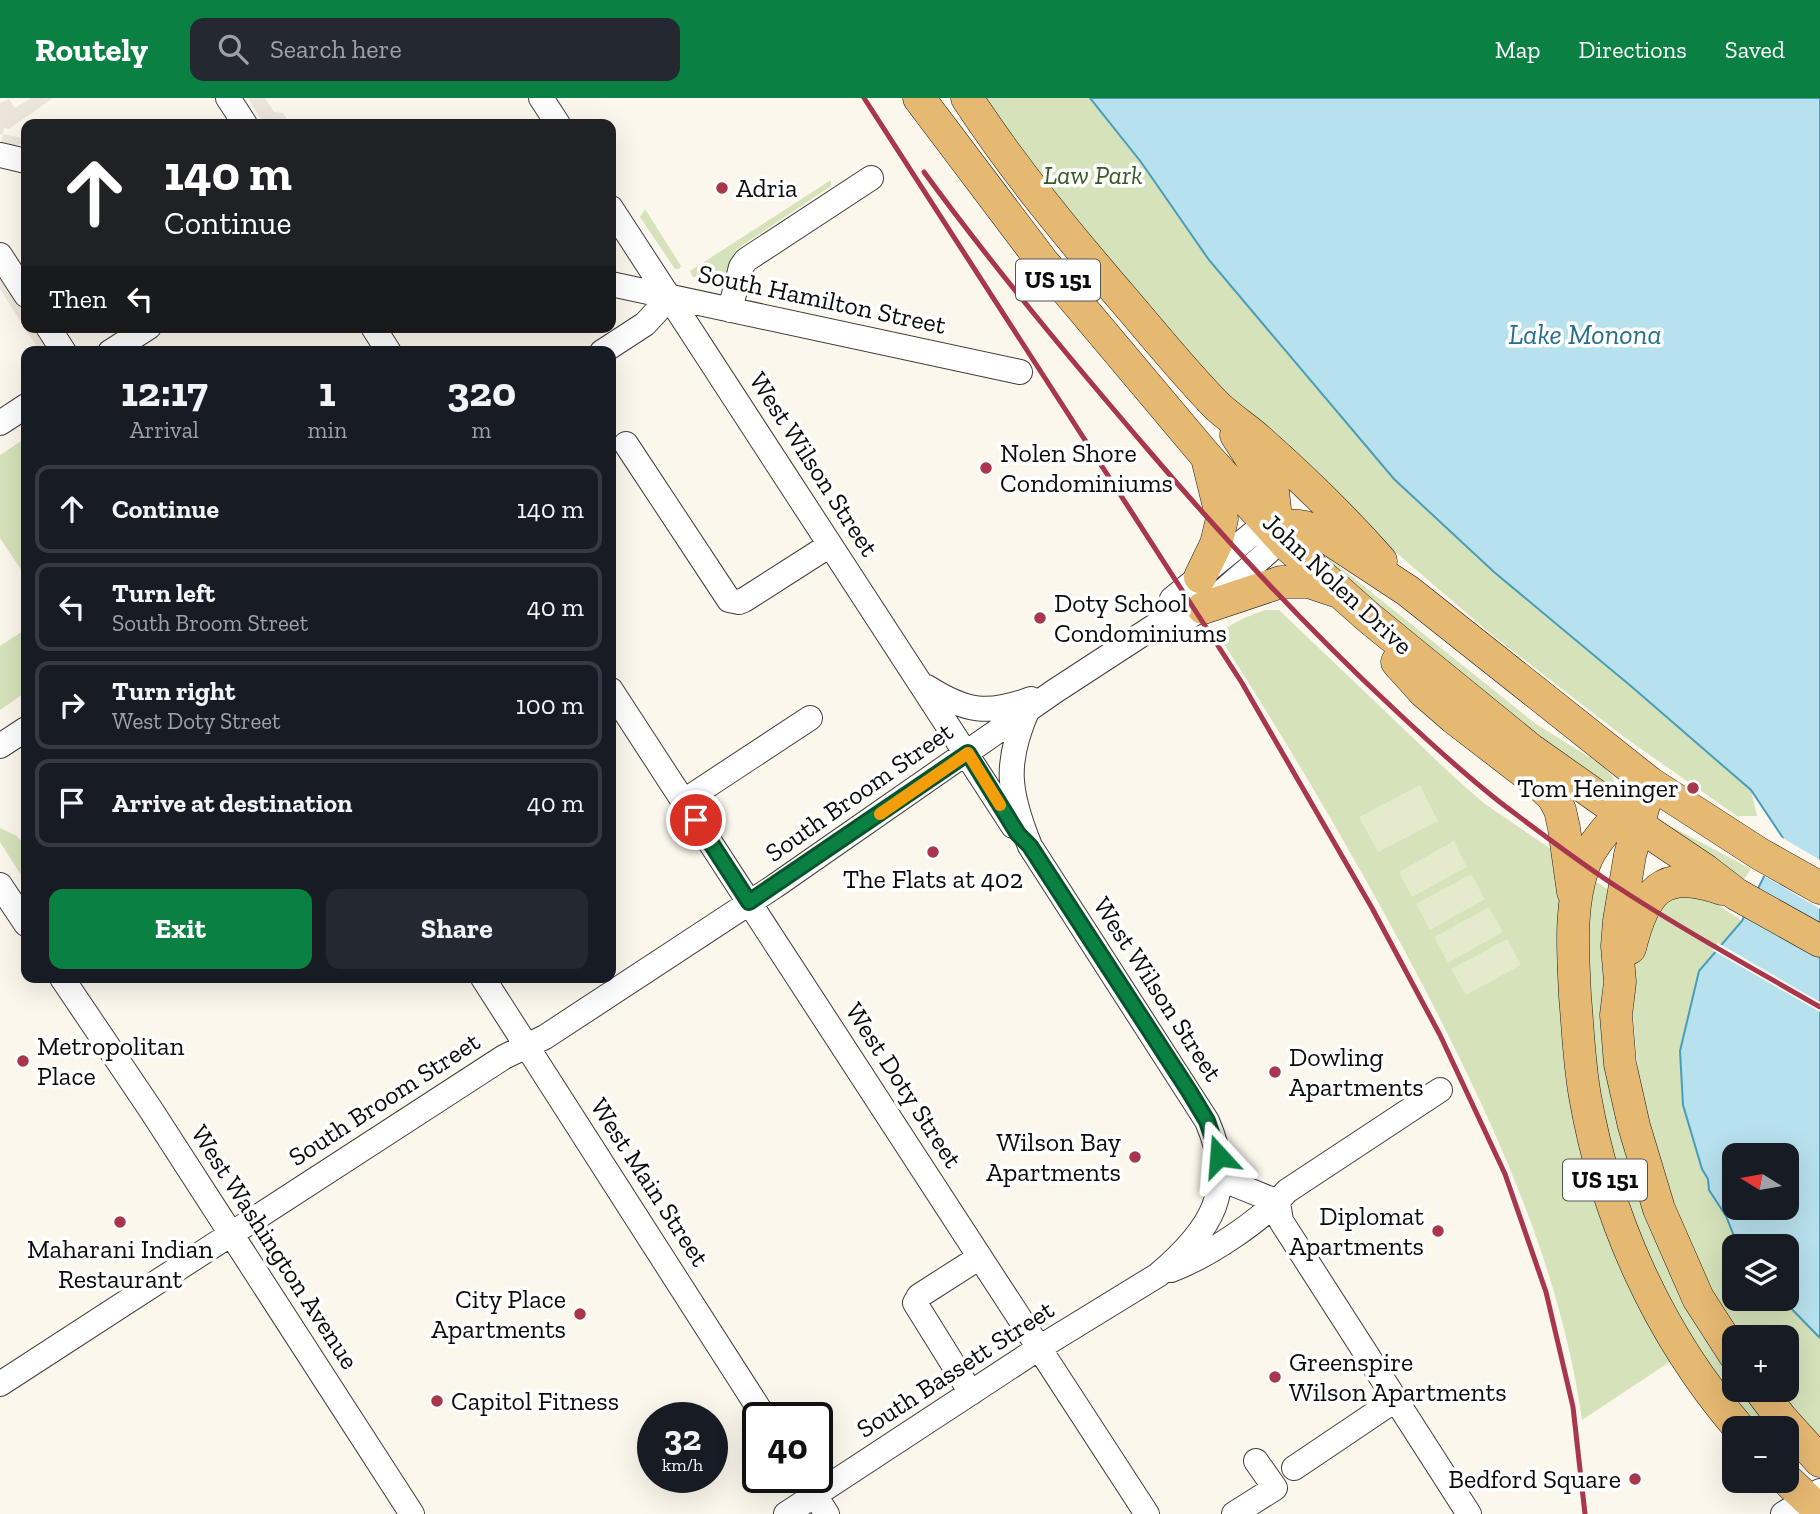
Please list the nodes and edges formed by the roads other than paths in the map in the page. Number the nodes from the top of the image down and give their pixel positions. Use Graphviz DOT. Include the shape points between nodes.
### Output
graph roads {
  1 [pos="228,98"];
  2 [pos="541,98"];
  3 [pos="919,98"];
  4 [pos="967,98"];
  5 [pos="242,119"];
  6 [pos="555,119"];
  7 [pos="0,155"];
  8 [pos="21,160"];
  9 [pos="872,178"];
  10 [pos="616,216"];
  11 [pos="0,255"];
  12 [pos="616,285"];
  13 [pos="21,287"];
  14 [pos="670,297"];
  15 [pos="730,310"];
  16 [pos="140,333"];
  17 [pos="119,346"];
  18 [pos="611,346"];
  19 [pos="1020,372"];
  20 [pos="1217,405"];
  21 [pos="21,409"];
  22 [pos="0,423"];
  23 [pos="626,443"];
  24 [pos="1206,456"];
  25 [pos="1273,528"];
  26 [pos="830,545"];
  27 [pos="1200,577"];
  28 [pos="1408,591"];
  29 [pos="1339,592"];
  30 [pos="1203,608"];
  31 [pos="1368,617"];
  32 [pos="1164,620"];
  33 [pos="922,684"];
  34 [pos="1055,691"];
  35 [pos="616,698"];
  36 [pos="1028,709"];
  37 [pos="810,718"];
  38 [pos="21,732"];
  39 [pos="0,746"];
  40 [pos="968,753"];
  41 [pos="1650,783"];
  42 [pos="684,801"];
  43 [pos="1630,820"];
  44 [pos="1030,846"];
  45 [pos="0,885"];
  46 [pos="1820,888"];
  47 [pos="1736,894"];
  48 [pos="1574,899"];
  49 [pos="749,902"];
  50 [pos="21,916"];
  51 [pos="1820,941"];
  52 [pos="1620,982"];
  53 [pos="65,983"];
  54 [pos="486,983"];
  55 [pos="527,1045"];
  56 [pos="1440,1090"];
  57 [pos="1221,1179"];
  58 [pos="1278,1202"];
  59 [pos="231,1234"];
  60 [pos="980,1257"];
  61 [pos="1158,1275"];
  62 [pos="1722,1335"];
  63 [pos="1040,1348"];
  64 [pos="0,1384"];
  65 [pos="971,1393"];
  66 [pos="1395,1400"];
  67 [pos="755,1402"];
  68 [pos="1769,1402"];
  69 [pos="1729,1416"];
  70 [pos="1256,1461"];
  71 [pos="1820,1461"];
  72 [pos="1294,1468"];
  73 [pos="815,1495"];
  74 [pos="412,1514"];
  75 [pos="786,1514"];
  76 [pos="1147,1514"];
  77 [pos="1234,1514"];
  78 [pos="1469,1514"];
  1 -- 5 [label="street"];
  2 -- 6 [label="street"];
  3 -- 24 [label="main road, John Nolen Drive / US 151" via="1042,261"];
  4 -- 20 [label="main road, US 151" via="1004,155 1075,243"];
  7 -- 8 [label="street"];
  9 -- 15 [label="street" via="746,260"];
  10 -- 14 [label="street, West Wilson Street"];
  11 -- 13 [label="street"];
  12 -- 14 [label="street, South Hamilton Street"];
  14 -- 15 [label="street, South Hamilton Street"];
  14 -- 18 [label="street" via="645,324"];
  14 -- 26 [label="street, West Wilson Street"];
  15 -- 19 [label="street, South Hamilton Street"];
  16 -- 17 [label="street"];
  20 -- 25 [label="main road" via="1273,492"];
  20 -- 28 [label="main road, US 151" via="1343,520"];
  21 -- 22 [label="street"];
  23 -- 26 [label="street" via="729,600 744,600"];
  24 -- 25 [label="main road, John Nolen Drive / US 151"];
  24 -- 27 [label="main road" via="1222,519"];
  25 -- 27 [label="street, South Broom Street" via="1251,535"];
  25 -- 28 [label="main road" via="1310,527"];
  25 -- 29 [label="main road, John Nolen Drive / US 151"];
  25 -- 30 [label="street, South Broom Street" via="1268,552"];
  26 -- 33 [label="street, West Wilson Street"];
  27 -- 32 [label="street, South Broom Street" via="1172,598"];
  28 -- 41 [label="main road, US 151"];
  29 -- 30 [label="main road" via="1309,582 1281,582"];
  29 -- 31 [label="main road, John Nolen Drive / US 151"];
  30 -- 32 [label="street, South Broom Street" via="1185,619"];
  31 -- 43 [label="main road, John Nolen Drive" via="1522,742"];
  31 -- 48 [label="main road, US 151" via="1380,642 1424,692 1553,797 1564,828"];
  32 -- 34 [label="street, South Broom Street"];
  33 -- 34 [label="street" via="958,705 980,710 1013,706"];
  33 -- 40 [label="street, West Wilson Street"];
  34 -- 36 [label="street, South Broom Street"];
  35 -- 42 [label="street, West Doty Street"];
  36 -- 40 [label="street, South Broom Street"];
  36 -- 44 [label="street" via="1015,743 1011,775"];
  37 -- 42 [label="street"];
  38 -- 39 [label="street"];
  40 -- 44 [label="street, West Wilson Street"];
  40 -- 49 [label="street, South Broom Street"];
  41 -- 43 [label="main road"];
  41 -- 46 [label="main road"];
  42 -- 49 [label="street, West Doty Street"];
  43 -- 47 [label="main road, John Nolen Drive"];
  43 -- 48 [label="main road" via="1592,848"];
  43 -- 52 [label="main road, US 151" via="1630,855 1617,946"];
  44 -- 57 [label="street, West Wilson Street" via="1207,1121 1217,1143"];
  45 -- 50 [label="street"];
  47 -- 51 [label="main road, John Nolen Drive"];
  47 -- 52 [label="main road" via="1699,880 1675,880 1660,888 1639,915"];
  48 -- 69 [label="main road, US 151" via="1580,1065 1610,1198 1659,1312"];
  49 -- 55 [label="street, South Broom Street"];
  49 -- 60 [label="street, West Doty Street"];
  52 -- 62 [label="main road, US 151" via="1616,1015 1620,1064 1650,1183 1698,1298"];
  53 -- 59 [label="street, West Washington Avenue"];
  54 -- 55 [label="street, West Main Street"];
  55 -- 59 [label="street, South Broom Street"];
  55 -- 67 [label="street, West Main Street"];
  56 -- 58 [label="street" via="1296,1185"];
  57 -- 58 [label="street"];
  57 -- 61 [label="street, West Wilson Street" via="1207,1221"];
  58 -- 61 [label="street" via="1195,1261"];
  58 -- 66 [label="street" via="1281,1221"];
  59 -- 64 [label="street, South Broom Street"];
  59 -- 74 [label="street, West Washington Avenue"];
  60 -- 63 [label="street, West Doty Street"];
  60 -- 65 [label="street" via="915,1303"];
  61 -- 63 [label="street, South Bassett Street"];
  63 -- 65 [label="street, South Bassett Street"];
  63 -- 76 [label="street, West Doty Street"];
  65 -- 73 [label="street, South Bassett Street"];
  66 -- 72 [label="street"];
  66 -- 78 [label="street"];
  68 -- 71 [label="main road"];
  70 -- 77 [label="street" via="1275,1488"];
  73 -- 75 [label="street, South Bassett Street"];
}
